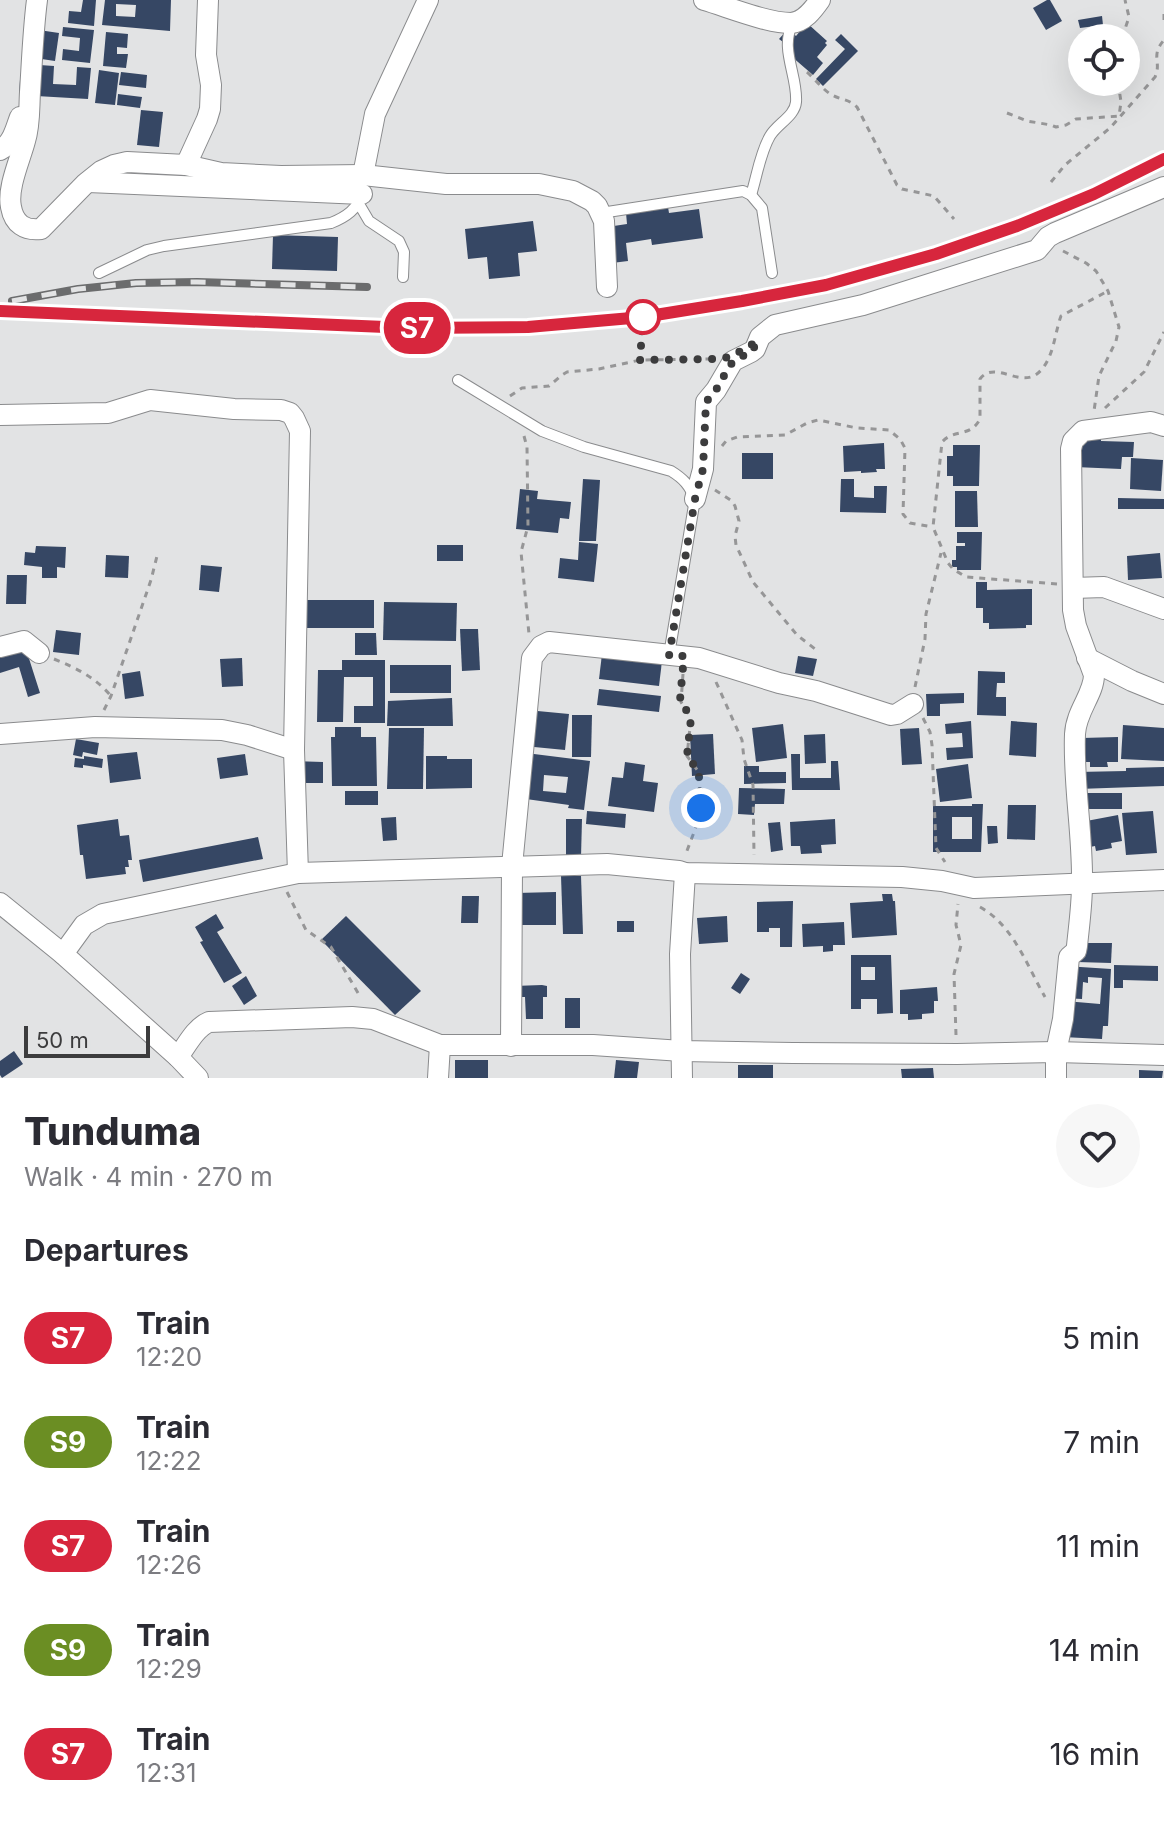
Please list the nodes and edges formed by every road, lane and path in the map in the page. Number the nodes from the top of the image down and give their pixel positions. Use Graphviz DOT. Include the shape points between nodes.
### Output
graph roads {
  1 [pos="37,0"];
  2 [pos="208,0"];
  3 [pos="428,0"];
  4 [pos="704,0"];
  5 [pos="820,0"];
  6 [pos="1125,0"];
  7 [pos="1164,14"];
  8 [pos="1164,21"];
  9 [pos="793,23"];
  10 [pos="1127,24"];
  11 [pos="1164,40"];
  12 [pos="789,54"];
  13 [pos="31,83"];
  14 [pos="1120,96"];
  15 [pos="1007,113"];
  16 [pos="1120,116"];
  17 [pos="0,150"];
  18 [pos="186,165"];
  19 [pos="88,182"];
  20 [pos="1051,182"];
  21 [pos="1164,187"];
  22 [pos="361,191"];
  23 [pos="751,195"];
  24 [pos="601,213"];
  25 [pos="954,219"];
  26 [pos="1047,238"];
  27 [pos="99,273"];
  28 [pos="772,273"];
  29 [pos="403,277"];
  30 [pos="607,287"];
  31 [pos="1108,291"];
  32 [pos="1164,332"];
  33 [pos="721,359"];
  34 [pos="458,380"];
  35 [pos="497,404"];
  36 [pos="0,415"];
  37 [pos="520,418"];
  38 [pos="1088,425"];
  39 [pos="1164,426"];
  40 [pos="722,445"];
  41 [pos="698,490"];
  42 [pos="933,527"];
  43 [pos="942,551"];
  44 [pos="157,556"];
  45 [pos="1073,587"];
  46 [pos="1164,609"];
  47 [pos="0,647"];
  48 [pos="819,652"];
  49 [pos="39,653"];
  50 [pos="685,657"];
  51 [pos="532,658"];
  52 [pos="1087,658"];
  53 [pos="1164,694"];
  54 [pos="111,696"];
  55 [pos="913,704"];
  56 [pos="95,727"];
  57 [pos="0,734"];
  58 [pos="294,750"];
  59 [pos="512,866"];
  60 [pos="682,872"];
  61 [pos="289,875"];
  62 [pos="754,875"];
  63 [pos="1164,880"];
  64 [pos="1082,883"];
  65 [pos="955,885"];
  66 [pos="0,903"];
  67 [pos="63,954"];
  68 [pos="373,1019"];
  69 [pos="1063,1019"];
  70 [pos="440,1045"];
  71 [pos="511,1046"];
  72 [pos="682,1051"];
  73 [pos="1056,1052"];
  74 [pos="957,1054"];
  75 [pos="1164,1055"];
  76 [pos="178,1057"];
  77 [pos="198,1078"];
  78 [pos="438,1078"];
  79 [pos="682,1078"];
  80 [pos="1056,1078"];
  1 -- 13 [label="street"];
  2 -- 18 [label="street" via="210,109"];
  3 -- 22 [label="street" via="375,114"];
  4 -- 9 [label="street"];
  5 -- 9 [label="street"];
  6 -- 10 [label="path"];
  7 -- 8 [label="path"];
  9 -- 12 [label="lane" via="787,38"];
  11 -- 16 [label="path" via="1157,49 1157,75"];
  12 -- 23 [label="lane" via="796,104 769,137"];
  12 -- 25 [label="path" via="827,92 857,107 897,185 934,196"];
  13 -- 17 [label="street" via="13,138"];
  13 -- 19 [label="street" via="27,137 10,195 14,218 23,228 41,229"];
  14 -- 16 [label="path"];
  15 -- 16 [label="path" via="1056,127 1076,119"];
  16 -- 20 [label="path"];
  18 -- 19 [label="street" via="127,162"];
  18 -- 22 [label="street"];
  19 -- 22 [label="street"];
  21 -- 26 [label="street"];
  22 -- 24 [label="street" via="539,184 573,191"];
  22 -- 27 [label="lane" via="344,216 331,223 164,246"];
  22 -- 29 [label="lane" via="369,221 399,241"];
  23 -- 24 [label="lane" via="743,191"];
  23 -- 28 [label="lane" via="762,208"];
  24 -- 30 [label="street"];
  26 -- 31 [label="path" via="1090,265"];
  26 -- 41 [label="street" via="1037,250 767,330 753,351 730,365 706,402"];
  31 -- 38 [label="path" via="1119,333 1099,376"];
  31 -- 42 [label="path" via="1061,316 1048,359 1036,375 982,375 980,419 965,433 942,442"];
  32 -- 38 [label="path" via="1144,372"];
  33 -- 35 [label="path" via="640,360 567,372 549,386 520,389"];
  34 -- 35 [label="lane"];
  35 -- 37 [label="lane"];
  36 -- 58 [label="street" via="103,413 150,400 290,413 300,431"];
  37 -- 41 [label="lane" via="584,447 671,471"];
  37 -- 51 [label="path" via="527,447 528,526 521,552"];
  38 -- 39 [label="street"];
  38 -- 45 [label="street" via="1071,449"];
  40 -- 42 [label="path" via="737,437 785,435 818,420 889,430 905,448 903,514 910,523"];
  41 -- 48 [label="path" via="728,498 735,506 736,545 756,587"];
  41 -- 50 [label="lane"];
  42 -- 43 [label="path"];
  43 -- 45 [label="path" via="953,569 966,577"];
  43 -- 55 [label="path"];
  44 -- 54 [label="path"];
  45 -- 46 [label="street" via="1104,587"];
  45 -- 52 [label="street" via="1075,618"];
  47 -- 49 [label="street" via="24,641"];
  49 -- 54 [label="path" via="94,679"];
  50 -- 51 [label="street" via="549,642"];
  50 -- 55 [label="street" via="891,715"];
  50 -- 60 [label="path" via="680,700 691,718 687,756 699,777 701,808"];
  50 -- 62 [label="path" via="719,687 742,740 752,781"];
  51 -- 59 [label="street"];
  52 -- 53 [label="street"];
  52 -- 64 [label="street" via="1094,682 1075,731"];
  54 -- 56 [label="path"];
  55 -- 65 [label="path" via="930,732 936,848"];
  56 -- 57 [label="street"];
  56 -- 58 [label="street" via="222,730"];
  58 -- 61 [label="street"];
  59 -- 60 [label="street" via="607,864"];
  59 -- 61 [label="street"];
  59 -- 71 [label="street"];
  60 -- 62 [label="street"];
  60 -- 72 [label="street"];
  61 -- 67 [label="street" via="103,914 84,925"];
  61 -- 68 [label="path" via="306,930 331,947"];
  62 -- 65 [label="street" via="902,877"];
  63 -- 64 [label="street"];
  64 -- 65 [label="street"];
  64 -- 69 [label="street"];
  65 -- 69 [label="path" via="1016,943"];
  65 -- 74 [label="path" via="961,945 954,974"];
  66 -- 67 [label="street"];
  67 -- 76 [label="street"];
  68 -- 70 [label="street"];
  68 -- 76 [label="street" via="209,1022"];
  69 -- 73 [label="street"];
  70 -- 71 [label="street"];
  70 -- 78 [label="street"];
  71 -- 72 [label="street"];
  72 -- 74 [label="street"];
  72 -- 79 [label="street"];
  73 -- 74 [label="street"];
  73 -- 75 [label="street"];
  73 -- 80 [label="street"];
  76 -- 77 [label="street"];
}
